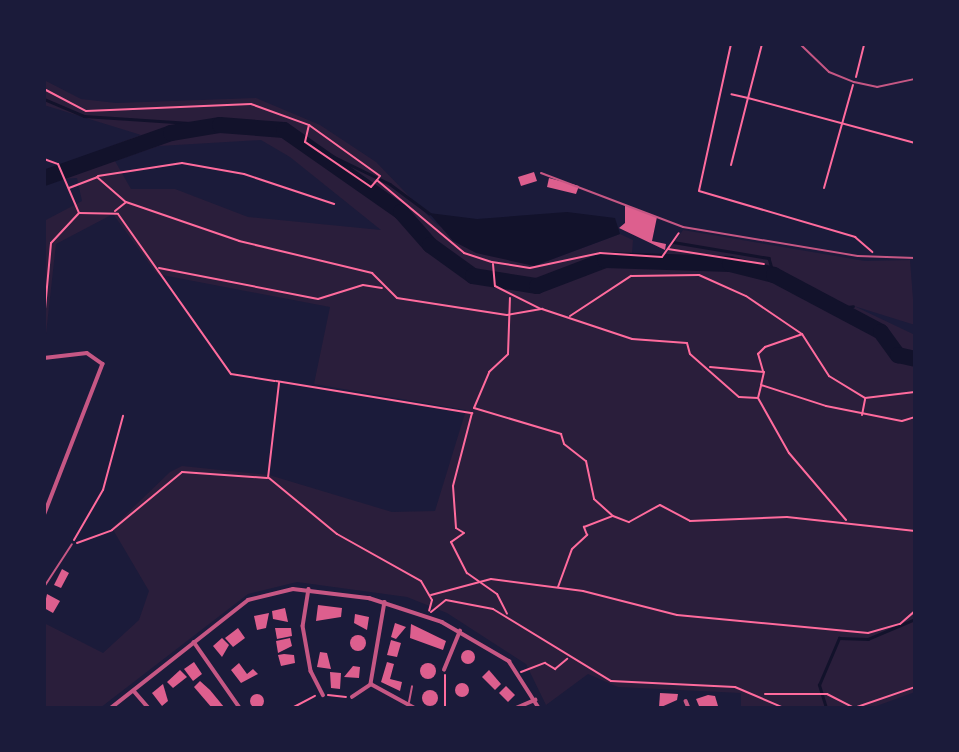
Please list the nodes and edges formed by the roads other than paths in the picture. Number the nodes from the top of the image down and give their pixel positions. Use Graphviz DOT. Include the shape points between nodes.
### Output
graph roads {
  1 [pos="800,44"];
  2 [pos="915,79"];
  3 [pos="541,173"];
  4 [pos="915,258"];
  5 [pos="44,358"];
  6 [pos="44,516"];
  7 [pos="72,544"];
  8 [pos="44,587"];
  9 [pos="309,589"];
  10 [pos="385,602"];
  11 [pos="460,631"];
  12 [pos="194,642"];
  13 [pos="444,670"];
  14 [pos="371,684"];
  15 [pos="412,686"];
  16 [pos="134,691"];
  17 [pos="323,695"];
  18 [pos="352,698"];
  19 [pos="536,700"];
  20 [pos="686,701"];
  21 [pos="409,702"];
  22 [pos="111,708"];
  23 [pos="149,708"];
  24 [pos="240,708"];
  25 [pos="415,708"];
  26 [pos="516,708"];
  27 [pos="539,708"];
  28 [pos="689,708"];
  1 -- 2 [label="lane" via="829,72 854,82 877,87"];
  3 -- 4 [label="lane" via="683,227 873,257"];
  5 -- 6 [label="street" via="87,354 103,363"];
  7 -- 8 [label="lane"];
  9 -- 10 [label="street"];
  9 -- 12 [label="street" via="258,595"];
  9 -- 17 [label="street" via="303,626 311,671"];
  10 -- 11 [label="street"];
  10 -- 14 [label="street"];
  11 -- 13 [label="street"];
  11 -- 19 [label="street" via="520,673"];
  12 -- 16 [label="street"];
  12 -- 24 [label="street"];
  14 -- 18 [label="street"];
  14 -- 21 [label="street"];
  15 -- 21 [label="lane"];
  16 -- 22 [label="street"];
  16 -- 23 [label="street"];
  19 -- 26 [label="street"];
  19 -- 27 [label="street"];
  20 -- 28 [label="street"];
  21 -- 25 [label="street"];
}
